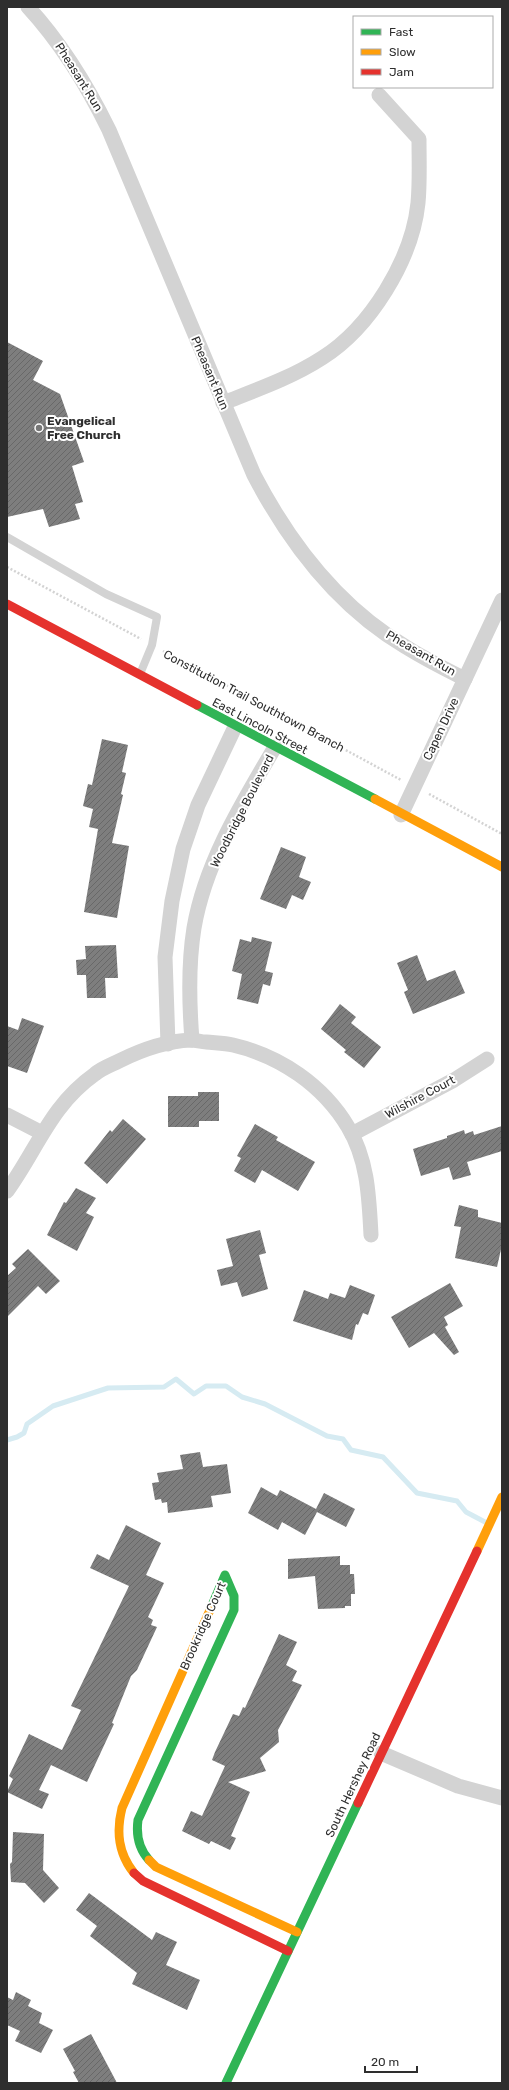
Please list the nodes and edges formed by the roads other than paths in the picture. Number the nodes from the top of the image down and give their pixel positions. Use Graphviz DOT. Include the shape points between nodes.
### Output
graph roads {
  1 [pos="28,7"];
  2 [pos="379,95"];
  3 [pos="223,403"];
  4 [pos="7,537"];
  5 [pos="502,600"];
  6 [pos="7,604"];
  7 [pos="140,675"];
  8 [pos="465,679"];
  9 [pos="235,726"];
  10 [pos="275,747"];
  11 [pos="401,815"];
  12 [pos="502,867"];
  13 [pos="192,1040"];
  14 [pos="168,1044"];
  15 [pos="487,1059"];
  16 [pos="7,1114"];
  17 [pos="42,1133"];
  18 [pos="352,1134"];
  19 [pos="7,1191"];
  20 [pos="371,1235"];
  21 [pos="501,1499"];
  22 [pos="179,1680"];
  23 [pos="198,1688"];
  24 [pos="381,1753"];
  25 [pos="132,1786"];
  26 [pos="150,1794"];
  27 [pos="502,1798"];
  28 [pos="166,1872"];
  29 [pos="158,1890"];
  30 [pos="297,1932"];
  31 [pos="288,1951"];
  32 [pos="226,2083"];
  1 -- 3 [label="street, Pheasant Run" via="55,39 93,97"];
  2 -- 3 [label="street" via="419,139 418,204 407,245 394,277 372,310 337,347 296,373"];
  3 -- 8 [label="street, Pheasant Run" via="272,510 293,543 320,576 351,607 405,647"];
  4 -- 7 [label="lane" via="106,594 157,616 152,645"];
  5 -- 8 [label="street, Capen Drive"];
  6 -- 7 [label="main road, East Lincoln Street"];
  7 -- 9 [label="main road, East Lincoln Street"];
  8 -- 11 [label="street, Capen Drive"];
  9 -- 10 [label="main road, East Lincoln Street"];
  9 -- 14 [label="street" via="198,805 183,849 172,901 165,957"];
  10 -- 11 [label="main road, East Lincoln Street"];
  10 -- 13 [label="street, Woodbridge Boulevard" via="227,834 200,902 190,959"];
  11 -- 12 [label="main road, East Lincoln Street"];
  13 -- 14 [label="street"];
  13 -- 18 [label="street" via="232,1045 288,1066 324,1096"];
  14 -- 17 [label="street" via="128,1056 96,1072 59,1106"];
  15 -- 18 [label="street, Wilshire Court" via="454,1080"];
  16 -- 17 [label="street"];
  17 -- 19 [label="street"];
  18 -- 20 [label="street" via="368,1181"];
  21 -- 24 [label="main road, South Hershey Road"];
  22 -- 23 [label="street, Brookridge Court"];
  22 -- 23 [label="main road, Brookridge Court" via="226,1575 234,1596 234,1610"];
  22 -- 25 [label="main road, Brookridge Court"];
  23 -- 26 [label="main road, Brookridge Court"];
  24 -- 27 [label="street" via="458,1786"];
  24 -- 30 [label="main road, South Hershey Road"];
  25 -- 26 [label="street"];
  25 -- 29 [label="main road, Brookridge Court" via="118,1822 118,1842 124,1860 136,1875"];
  26 -- 28 [label="main road, Brookridge Court" via="138,1820 138,1842 148,1860"];
  28 -- 29 [label="street"];
  28 -- 30 [label="main road, Brookridge Court"];
  29 -- 31 [label="main road, Brookridge Court"];
  30 -- 31 [label="main road, South Hershey Road"];
  31 -- 32 [label="main road, South Hershey Road"];
}
